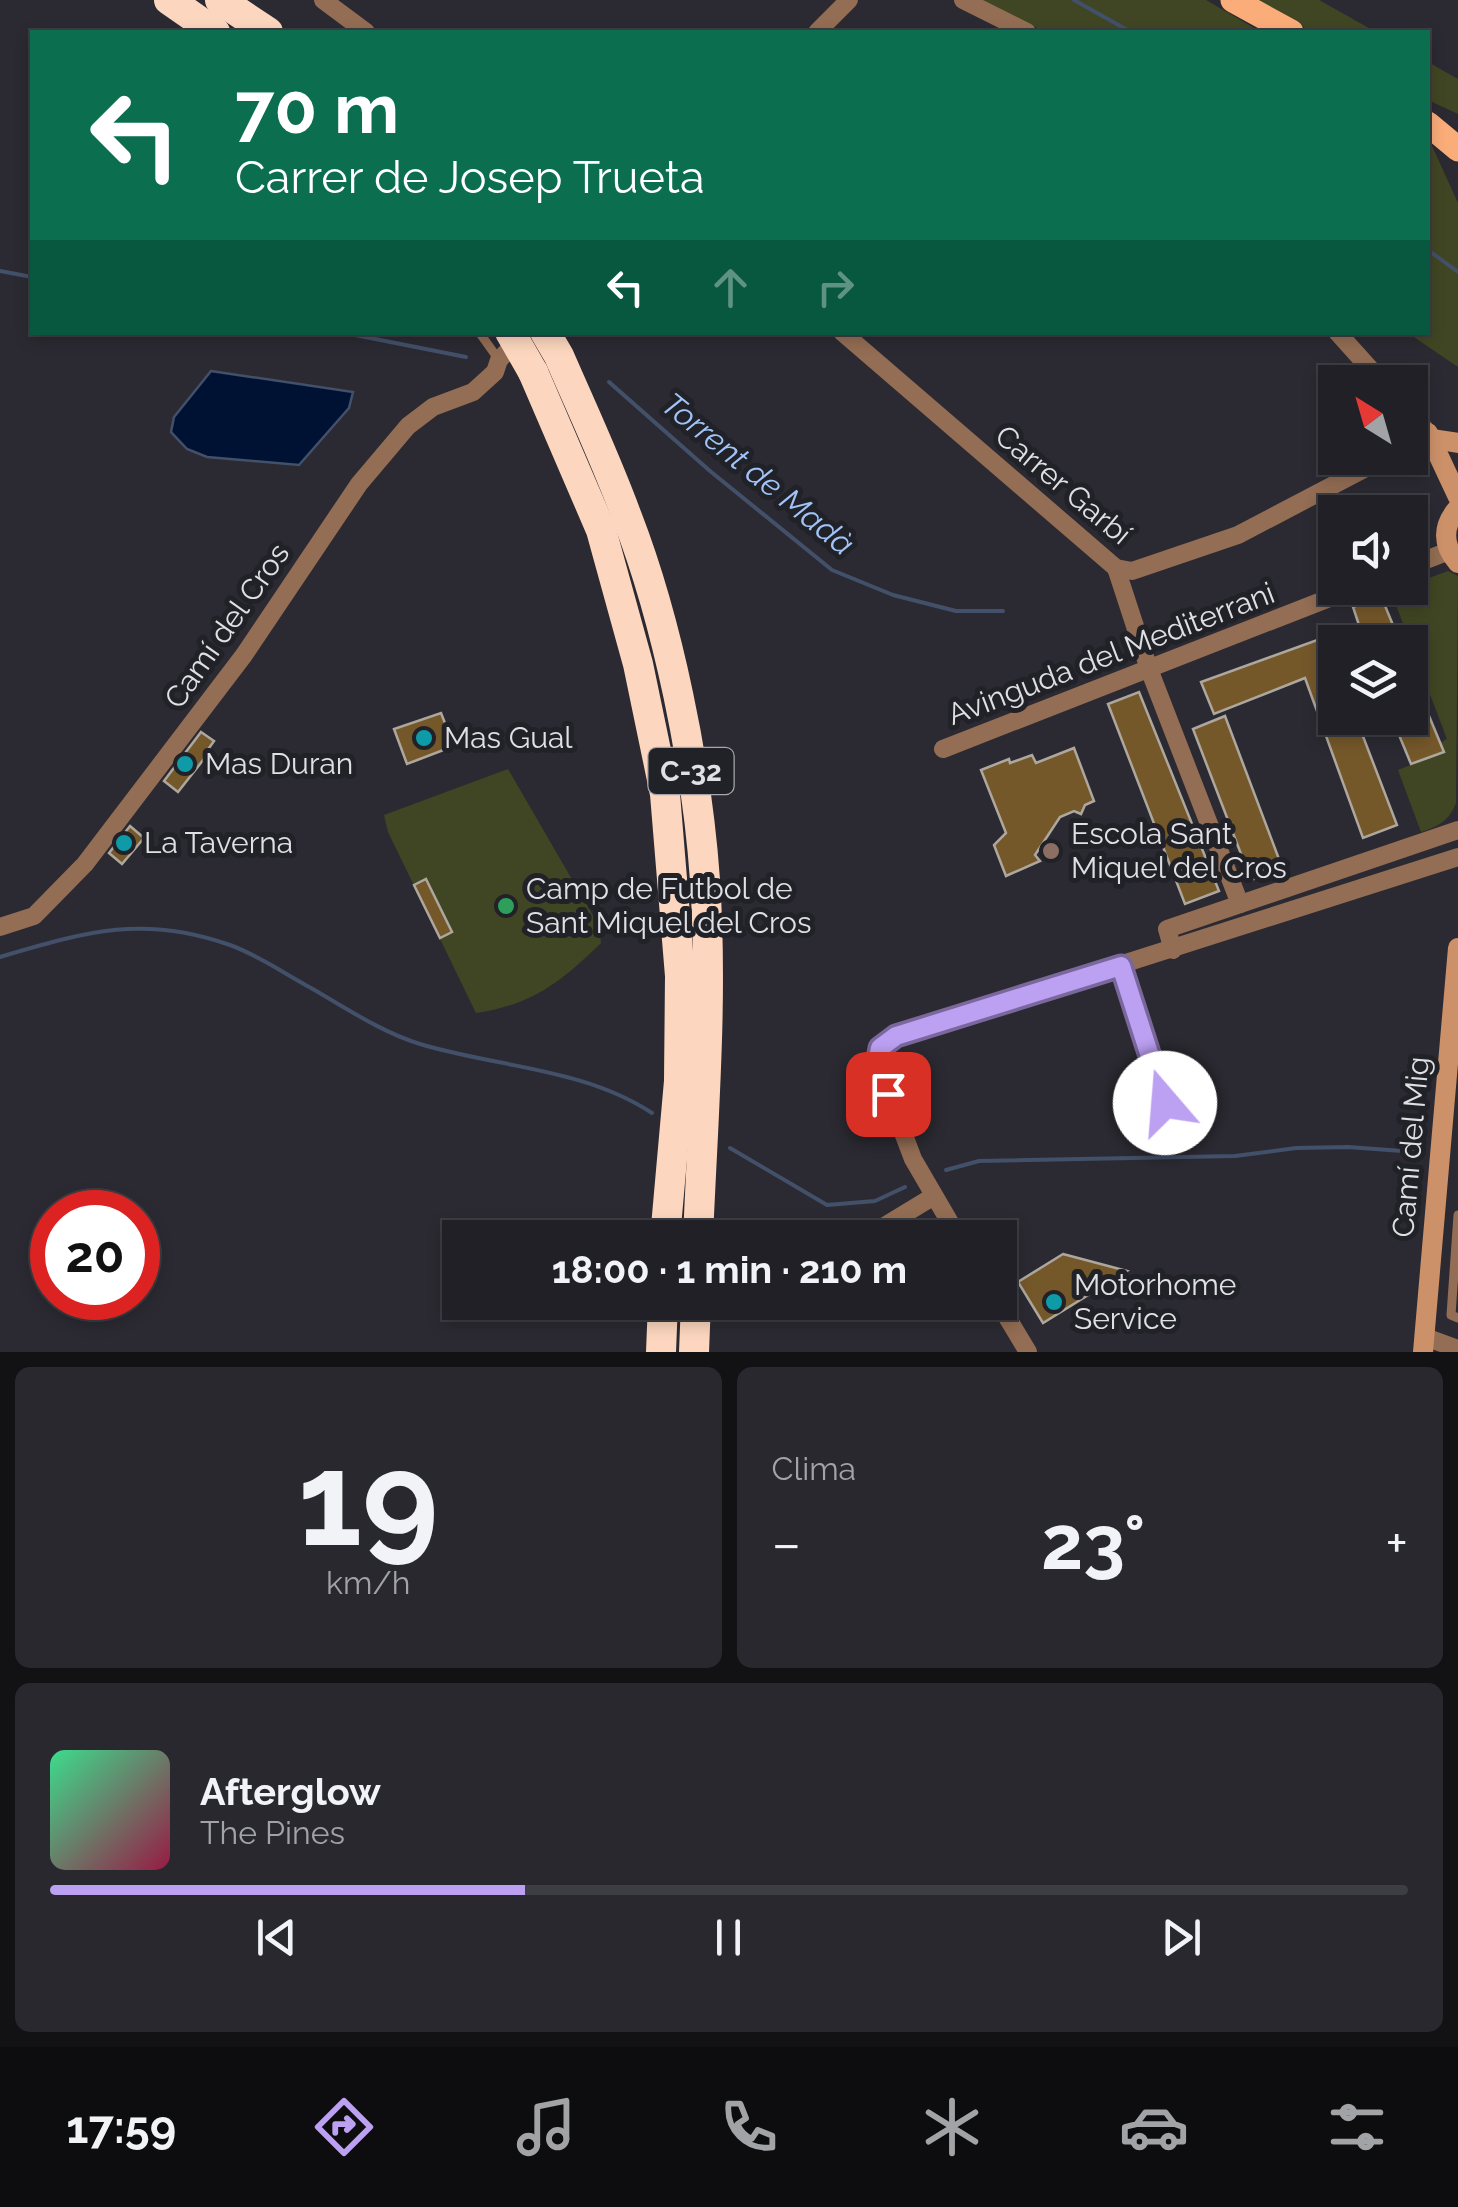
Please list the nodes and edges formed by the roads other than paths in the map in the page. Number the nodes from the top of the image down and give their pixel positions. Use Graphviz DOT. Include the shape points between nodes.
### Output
graph roads {
  1 [pos="169,0"];
  2 [pos="220,0"];
  3 [pos="323,0"];
  4 [pos="850,0"];
  5 [pos="963,0"];
  6 [pos="1221,0"];
  7 [pos="1233,0"];
  8 [pos="212,30"];
  9 [pos="265,30"];
  10 [pos="363,30"];
  11 [pos="820,30"];
  12 [pos="1023,30"];
  13 [pos="1273,30"];
  14 [pos="1287,30"];
  15 [pos="1430,113"];
  16 [pos="1458,125"];
  17 [pos="1430,126"];
  18 [pos="1458,148"];
  19 [pos="845,335"];
  20 [pos="1340,335"];
  21 [pos="504,346"];
  22 [pos="546,353"];
  23 [pos="1367,365"];
  24 [pos="1428,439"];
  25 [pos="1458,443"];
  26 [pos="1428,445"];
  27 [pos="1353,475"];
  28 [pos="1458,496"];
  29 [pos="1458,508"];
  30 [pos="1453,557"];
  31 [pos="1428,562"];
  32 [pos="1116,568"];
  33 [pos="1318,602"];
  34 [pos="1150,668"];
  35 [pos="944,750"];
  36 [pos="1458,830"];
  37 [pos="1458,858"];
  38 [pos="1240,904"];
  39 [pos="0,927"];
  40 [pos="1458,948"];
  41 [pos="1173,950"];
  42 [pos="1121,966"];
  43 [pos="1176,1137"];
  44 [pos="1449,1163"];
  45 [pos="934,1196"];
  46 [pos="1458,1216"];
  47 [pos="666,1220"];
  48 [pos="699,1220"];
  49 [pos="895,1220"];
  50 [pos="948,1220"];
  51 [pos="1458,1318"];
  52 [pos="662,1320"];
  53 [pos="695,1320"];
  54 [pos="1009,1320"];
  55 [pos="1424,1345"];
  56 [pos="1458,1348"];
  57 [pos="660,1352"];
  58 [pos="694,1352"];
  59 [pos="1028,1352"];
  1 -- 8 [label="highway"];
  2 -- 9 [label="highway"];
  3 -- 10 [label="street"];
  4 -- 11 [label="street"];
  5 -- 12 [label="street"];
  6 -- 13 [label="main road"];
  7 -- 14 [label="main road"];
  15 -- 16 [label="main road"];
  17 -- 18 [label="main road"];
  19 -- 32 [label="street, Carrer Garbí"];
  20 -- 23 [label="street"];
  21 -- 22 [label="highway, C-32, bridge"];
  21 -- 39 [label="street, Camí del Cros" via="495,372 473,392 433,407 408,426 358,484 244,655 85,864 34,916"];
  22 -- 47 [label="highway, C-32" via="638,664 665,794 680,976"];
  22 -- 48 [label="highway, C-32" via="628,519 668,651 694,786 708,974"];
  24 -- 25 [label="street"];
  26 -- 28 [label="street"];
  27 -- 32 [label="street, Carrer Garbí" via="1238,536 1149,568"];
  29 -- 30 [label="street" via="1446,528"];
  30 -- 31 [label="street"];
  32 -- 34 [label="street"];
  33 -- 34 [label="street, Avinguda del Mediterrani"];
  34 -- 35 [label="street, Avinguda del Mediterrani"];
  34 -- 38 [label="street"];
  36 -- 38 [label="street"];
  37 -- 41 [label="street"];
  38 -- 41 [label="street" via="1167,929"];
  40 -- 44 [label="street, Camí del Mig"];
  41 -- 42 [label="street"];
  42 -- 43 [label="lane"];
  42 -- 45 [label="street" via="896,1036 880,1048 877,1064 898,1124"];
  44 -- 55 [label="street, Camí del Mig"];
  45 -- 49 [label="street"];
  45 -- 50 [label="street"];
  46 -- 51 [label="lane" via="1451,1315"];
  52 -- 57 [label="highway"];
  53 -- 58 [label="highway"];
  54 -- 59 [label="street"];
  55 -- 56 [label="street"];
}
